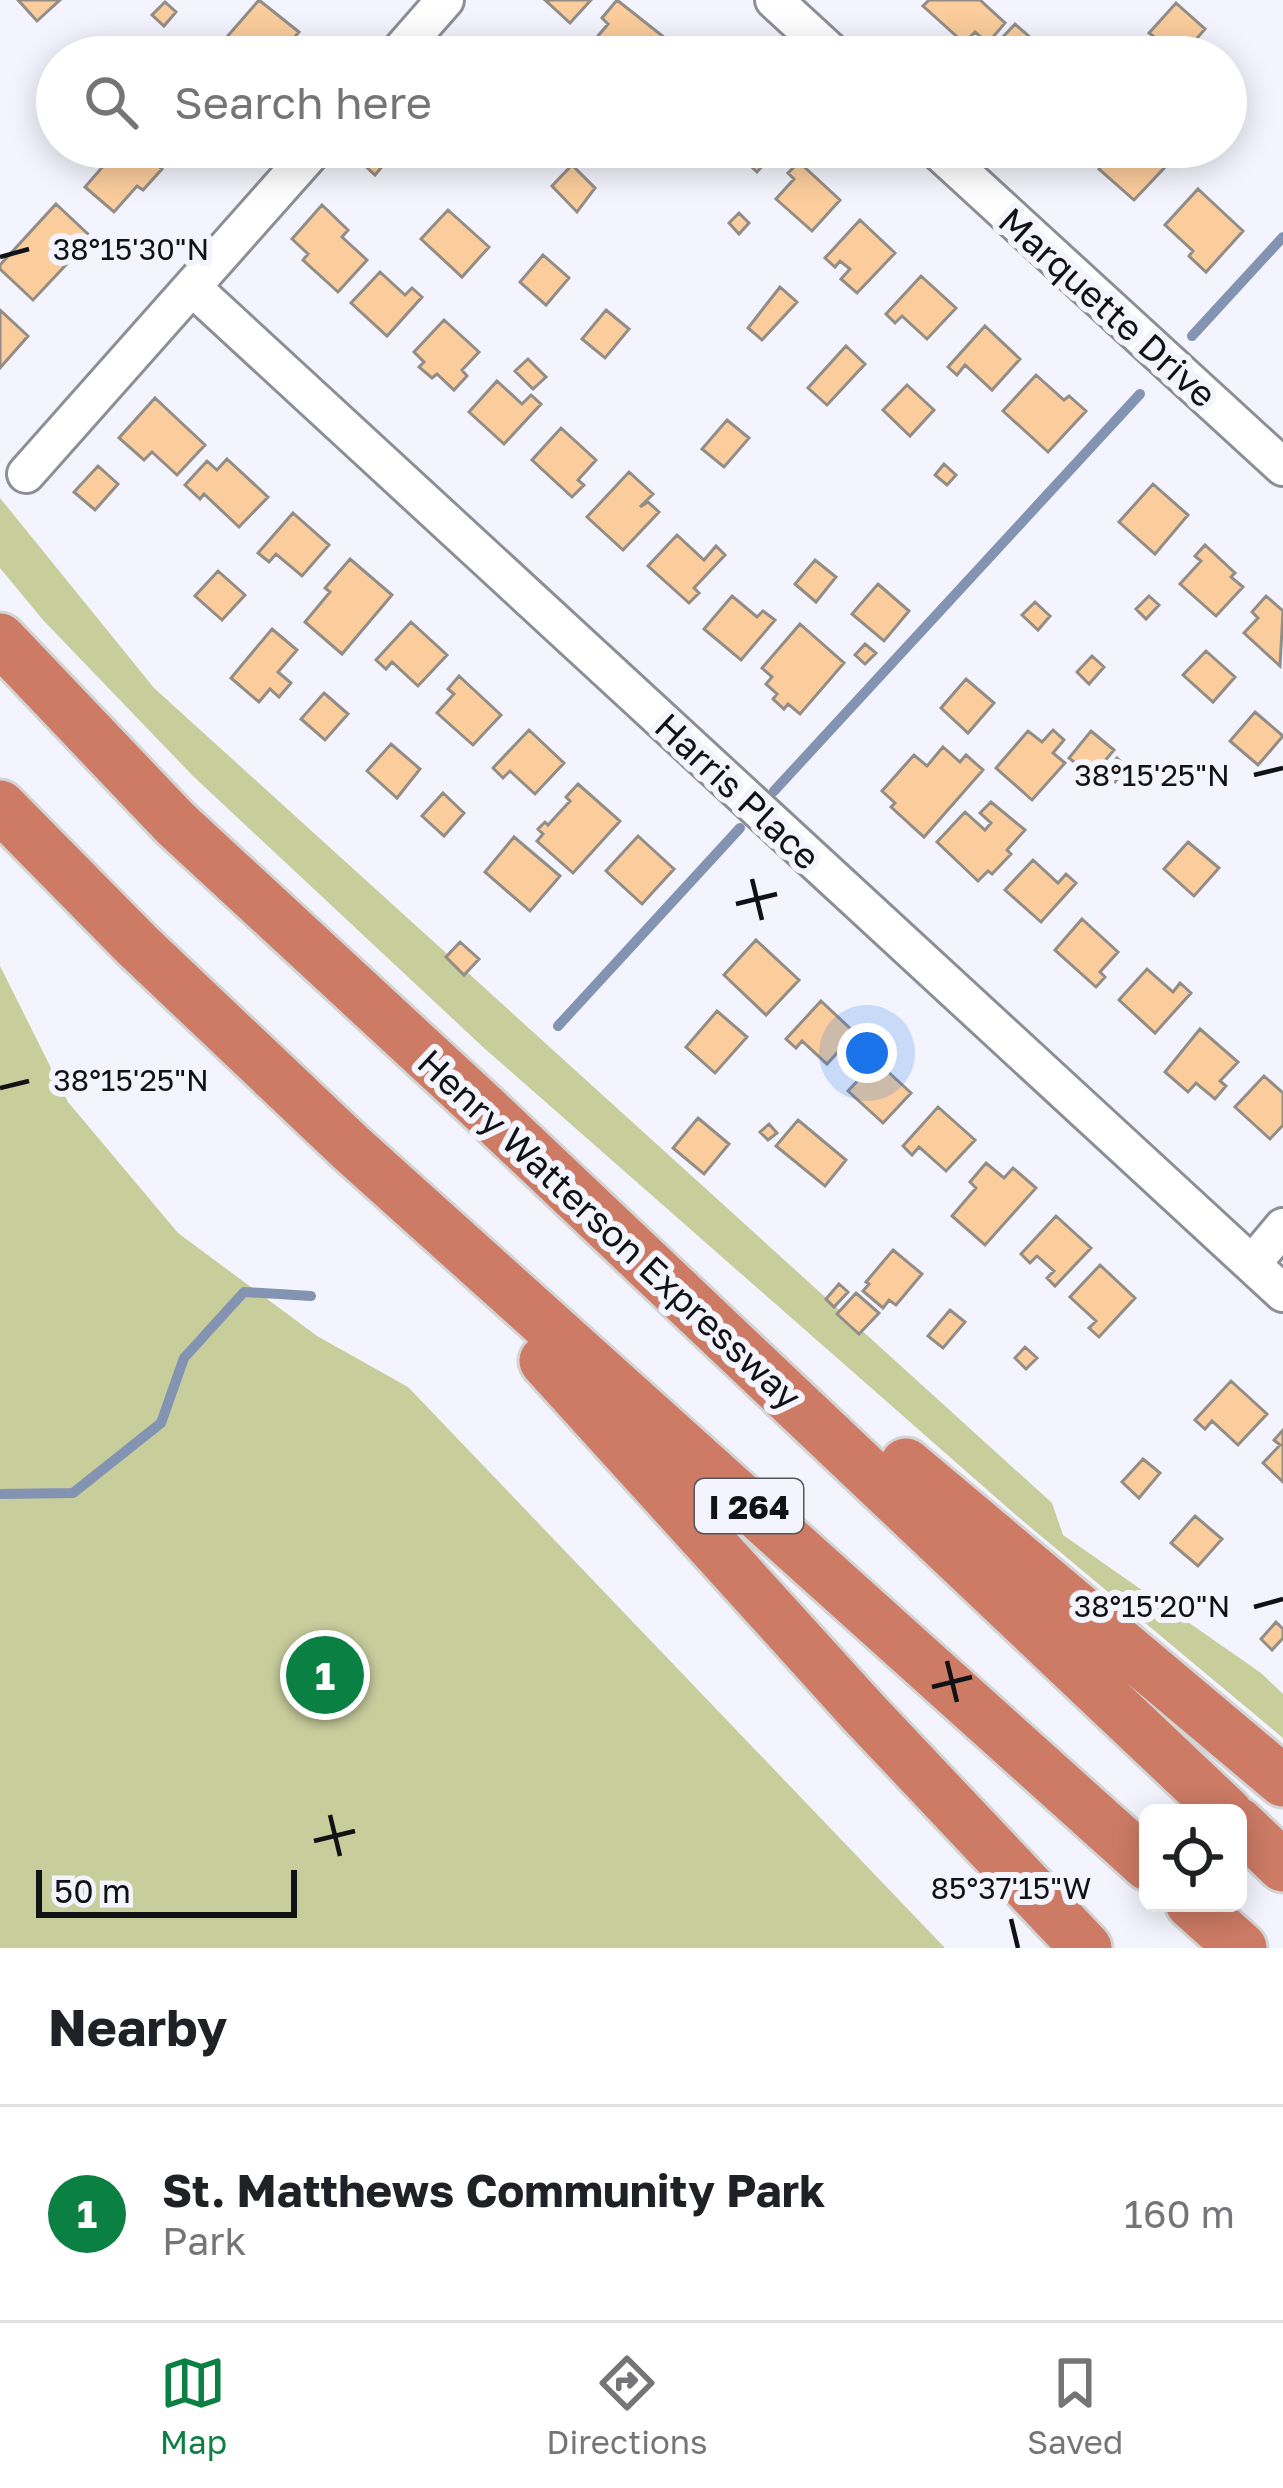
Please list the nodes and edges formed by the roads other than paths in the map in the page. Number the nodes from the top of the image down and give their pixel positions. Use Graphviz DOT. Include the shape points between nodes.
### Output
graph roads {
  1 [pos="445,0"];
  2 [pos="774,0"];
  3 [pos="413,36"];
  4 [pos="813,36"];
  5 [pos="298,168"];
  6 [pos="957,168"];
  7 [pos="193,289"];
  8 [pos="1283,466"];
  9 [pos="26,474"];
  10 [pos="0,639"];
  11 [pos="0,806"];
  12 [pos="483,1108"];
  13 [pos="351,1148"];
  14 [pos="1283,1227"];
  15 [pos="1252,1264"];
  16 [pos="1283,1293"];
  17 [pos="1283,1781"];
  18 [pos="1218,1804"];
  19 [pos="1247,1832"];
  20 [pos="1139,1856"];
  21 [pos="1283,1866"];
  22 [pos="1201,1912"];
  23 [pos="1086,1948"];
  24 [pos="1241,1948"];
  1 -- 3 [label="street"];
  2 -- 4 [label="street"];
  5 -- 7 [label="street"];
  6 -- 8 [label="street, Marquette Drive"];
  7 -- 9 [label="street"];
  7 -- 15 [label="street, Harris Place"];
  10 -- 12 [label="highway, Henry Watterson Expressway / I 264" via="175,823"];
  11 -- 13 [label="highway, I 264"];
  12 -- 17 [label="highway"];
  12 -- 18 [label="highway, Henry Watterson Expressway / I 264"];
  13 -- 20 [label="highway, I 264"];
  13 -- 23 [label="highway"];
  14 -- 15 [label="street"];
  15 -- 16 [label="street, Harris Place"];
  19 -- 21 [label="highway"];
  22 -- 24 [label="highway"];
}
